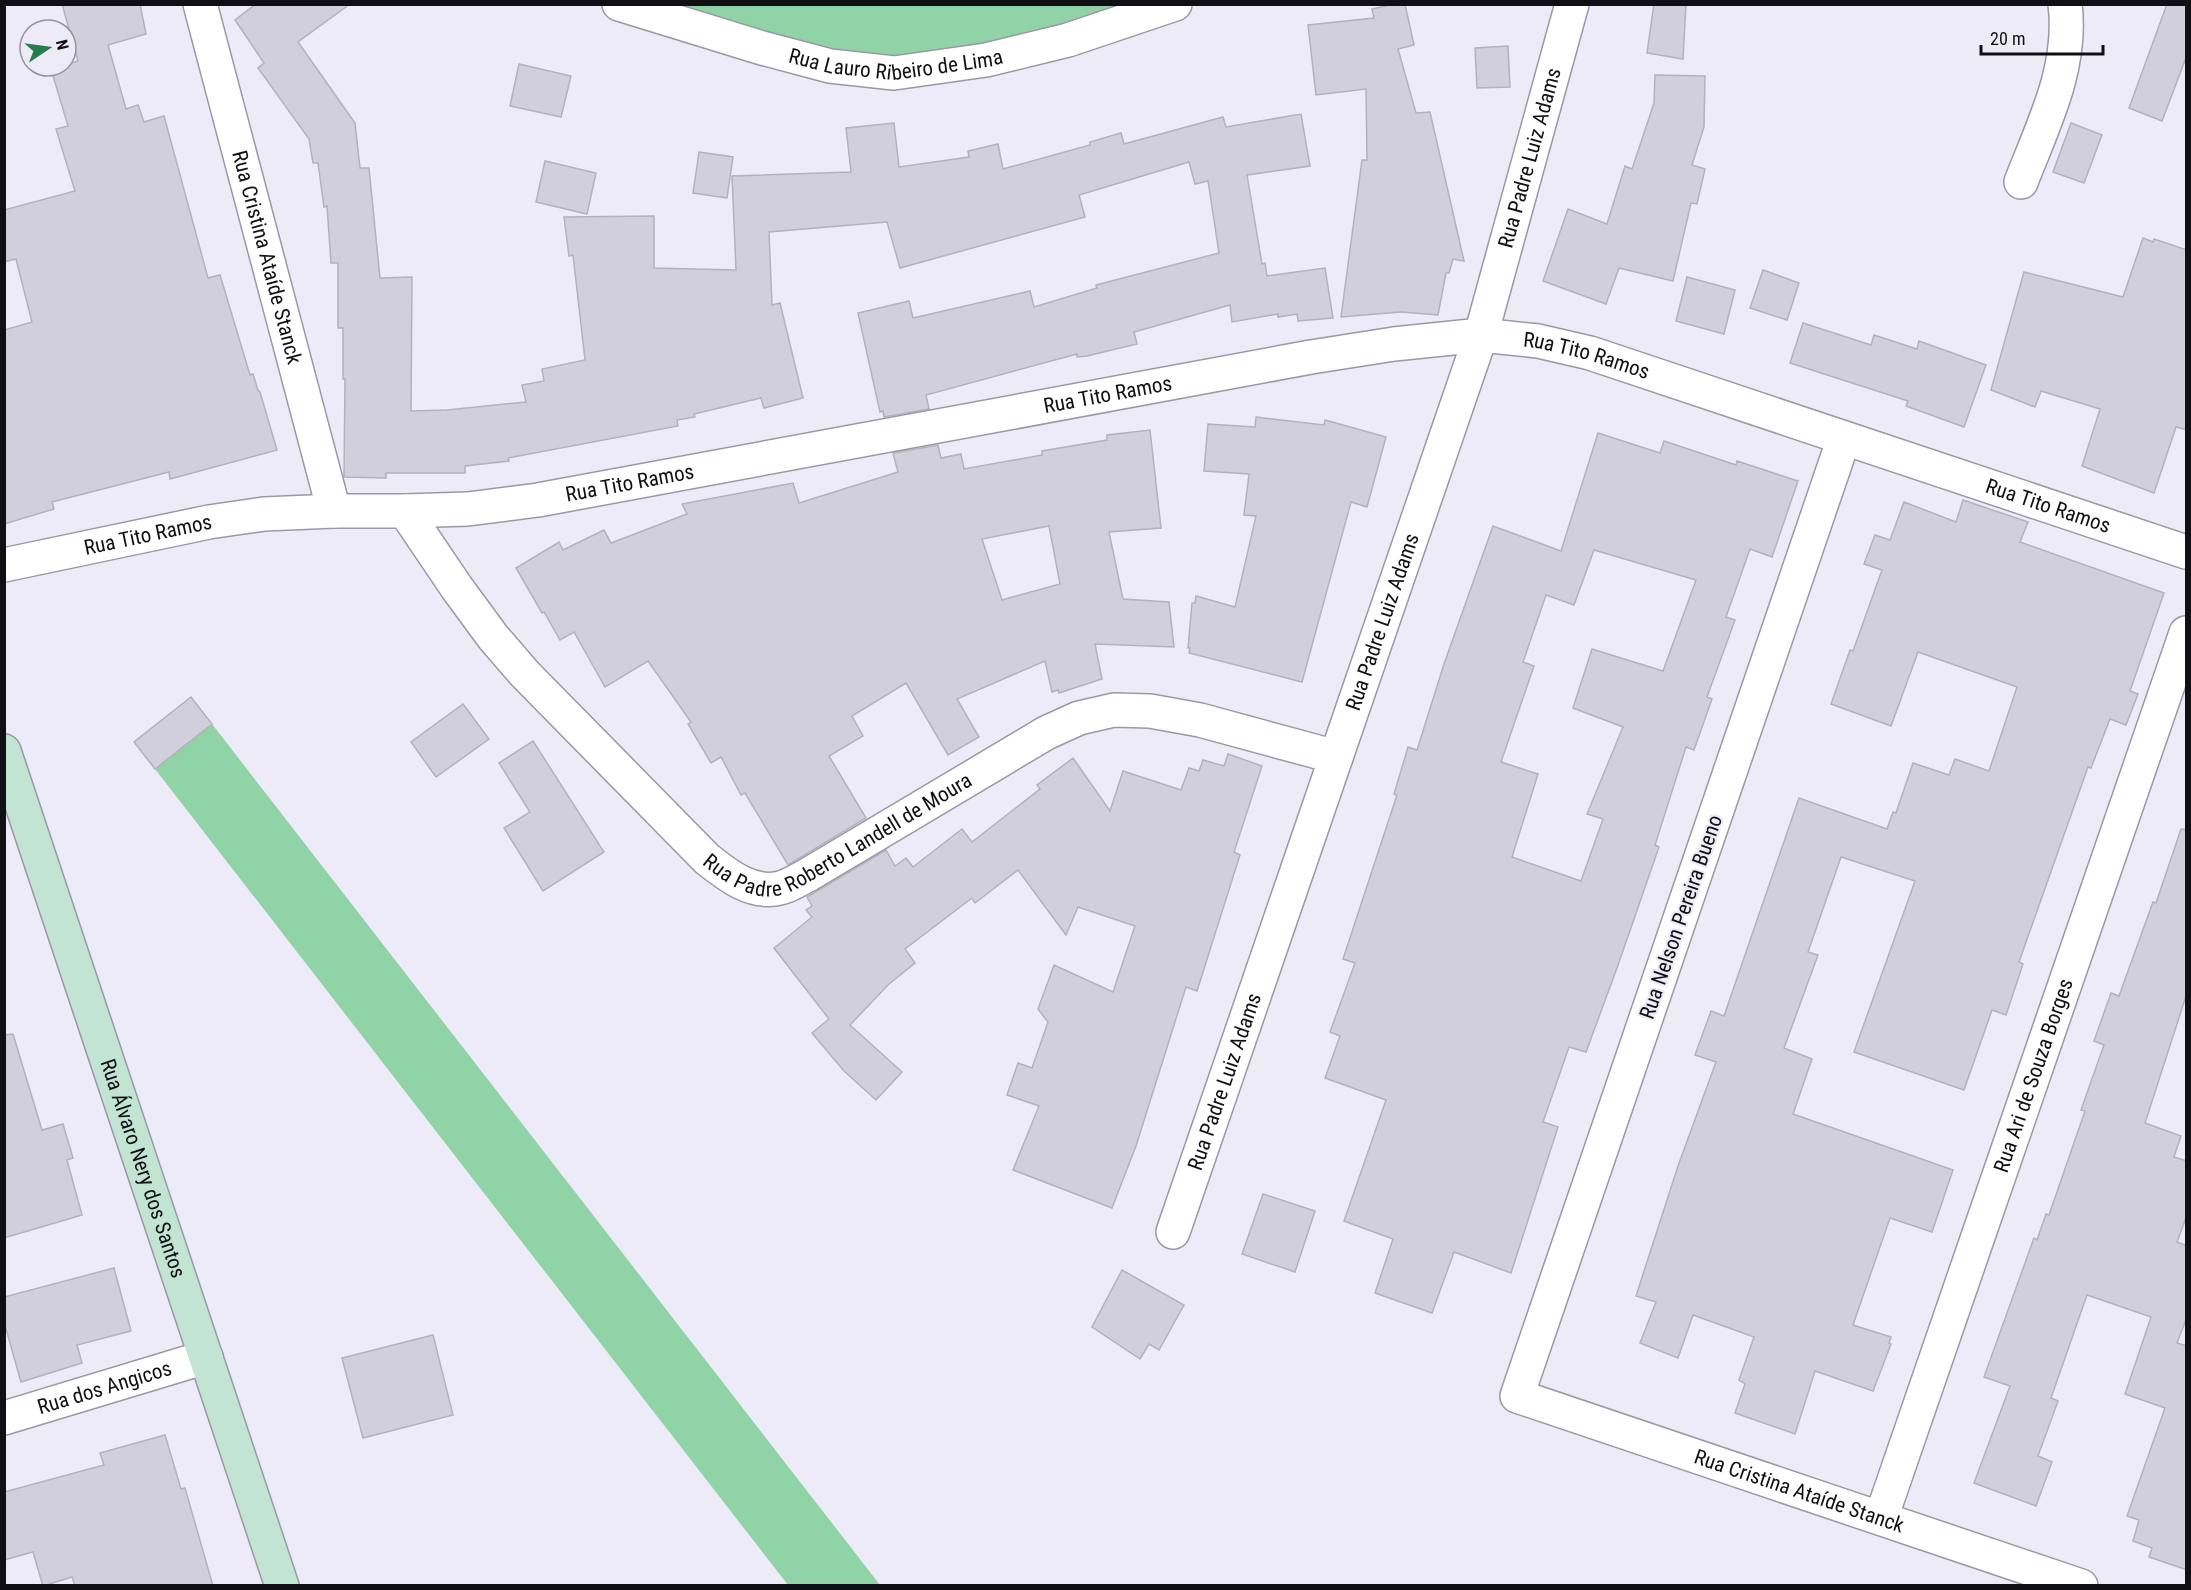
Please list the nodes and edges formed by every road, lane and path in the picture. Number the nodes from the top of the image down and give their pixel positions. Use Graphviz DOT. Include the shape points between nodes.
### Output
graph roads {
  1 [pos="200,4"];
  2 [pos="619,4"];
  3 [pos="1175,4"];
  4 [pos="1572,4"];
  5 [pos="2065,4"];
  6 [pos="2021,183"];
  7 [pos="1481,335"];
  8 [pos="1844,438"];
  9 [pos="334,511"];
  10 [pos="405,511"];
  11 [pos="2187,552"];
  12 [pos="4,565"];
  13 [pos="2187,633"];
  14 [pos="4,751"];
  15 [pos="1336,756"];
  16 [pos="1173,1232"];
  17 [pos="206,1358"];
  18 [pos="1518,1396"];
  19 [pos="4,1418"];
  20 [pos="1881,1518"];
  21 [pos="282,1586"];
  22 [pos="2081,1586"];
  1 -- 9 [label="street, Rua Cristina Ataíde Stanck"];
  2 -- 3 [label="street, Rua Lauro Ribeiro de Lima" via="830,66 894,73 987,60 1068,40"];
  4 -- 7 [label="street, Rua Padre Luiz Adams"];
  5 -- 6 [label="street" via="2066,56 2059,86"];
  7 -- 8 [label="street, Rua Tito Ramos" via="1538,341 1590,353"];
  7 -- 10 [label="street, Rua Tito Ramos" via="1311,357 538,500 468,509"];
  7 -- 15 [label="street, Rua Padre Luiz Adams"];
  8 -- 11 [label="street, Rua Tito Ramos"];
  8 -- 18 [label="street, Rua Nelson Pereira Bueno"];
  9 -- 10 [label="street, Rua Tito Ramos"];
  9 -- 12 [label="street, Rua Tito Ramos" via="264,514 208,522"];
  10 -- 15 [label="street, Rua Padre Roberto Landell de Moura" via="493,637 525,674 707,859 751,887 779,889 806,876 1046,733 1079,718 1114,710 1150,711 1200,720"];
  13 -- 20 [label="street, Rua Ari de Souza Borges"];
  14 -- 17 [label="main road, Rua Álvaro Nery dos Santos"];
  15 -- 16 [label="street, Rua Padre Luiz Adams"];
  17 -- 19 [label="street, Rua dos Angicos"];
  17 -- 21 [label="main road, Rua Álvaro Nery dos Santos"];
  18 -- 20 [label="street, Rua Cristina Ataíde Stanck"];
  20 -- 22 [label="street, Rua Cristina Ataíde Stanck"];
}
